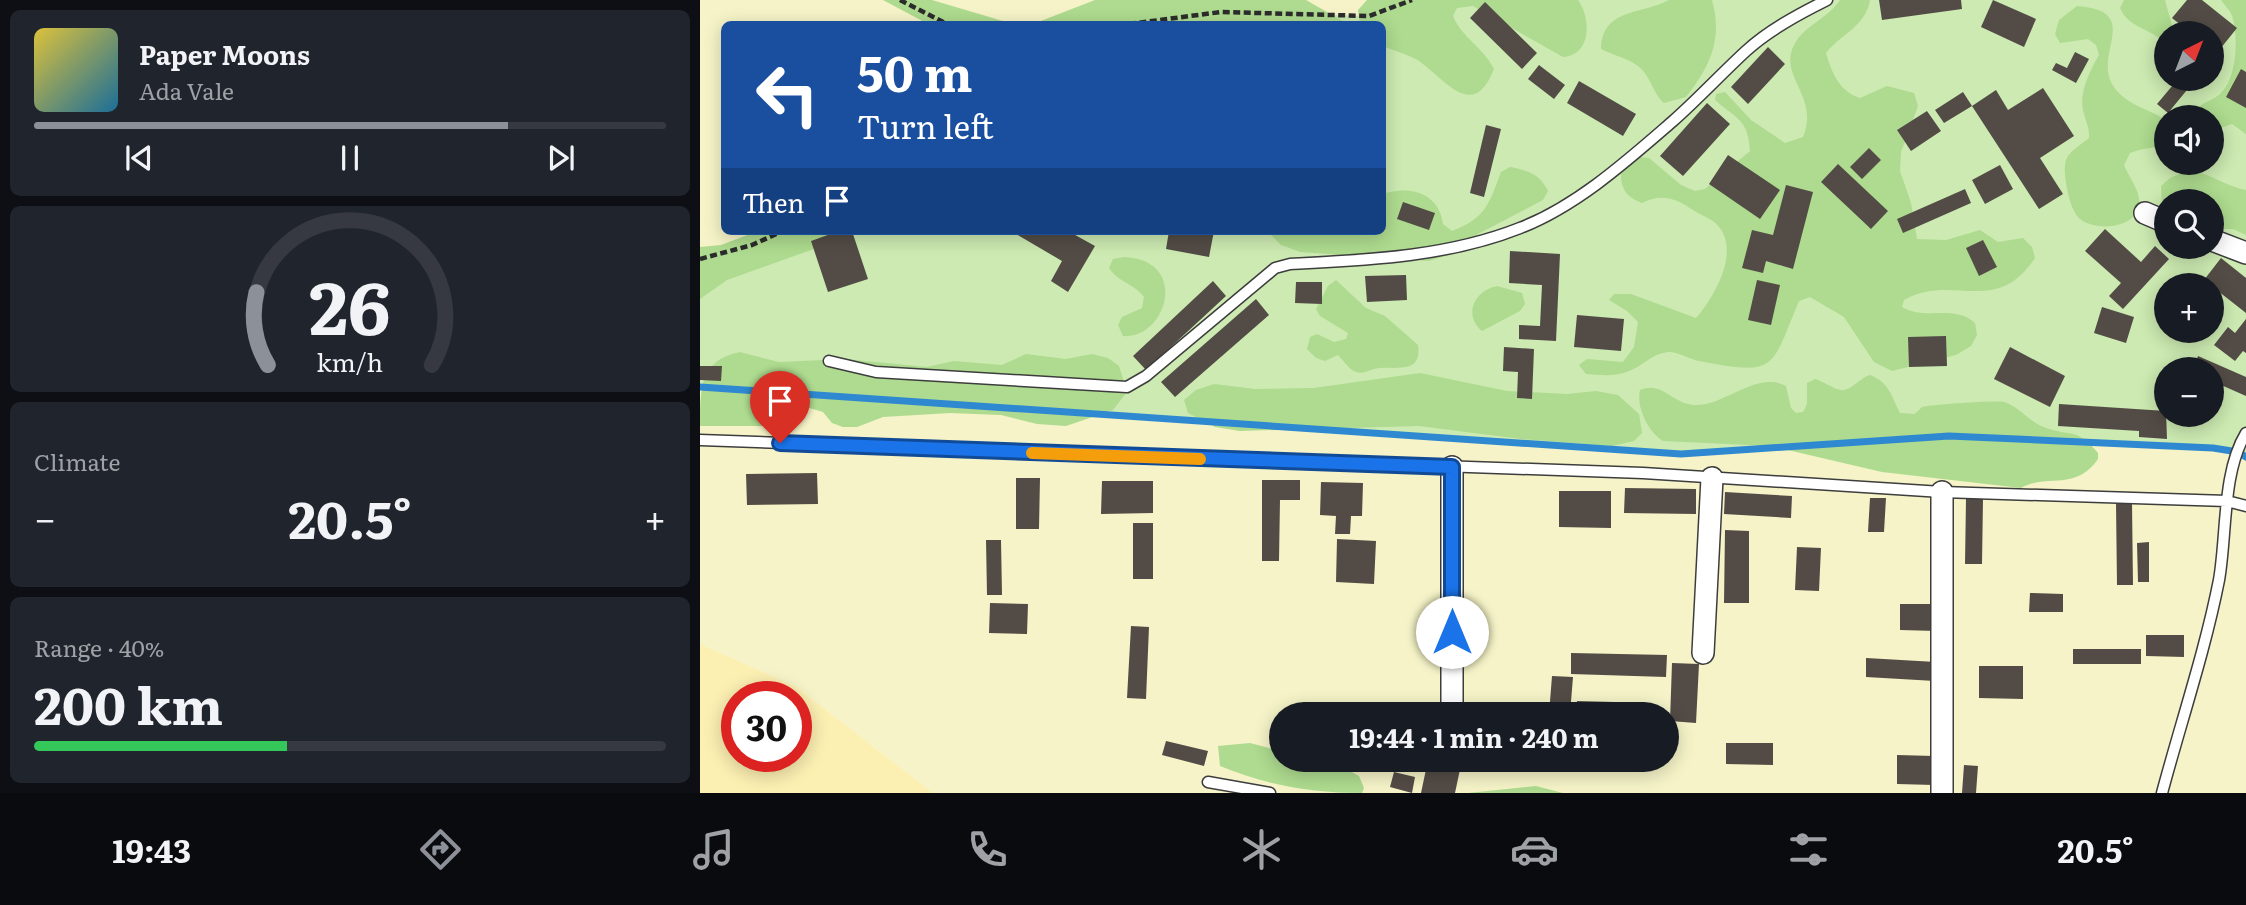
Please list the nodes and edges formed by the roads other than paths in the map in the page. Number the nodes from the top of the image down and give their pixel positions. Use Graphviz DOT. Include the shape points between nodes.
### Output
graph roads {
  1 [pos="1827,0"];
  2 [pos="2145,213"];
  3 [pos="2154,217"];
  4 [pos="2224,245"];
  5 [pos="2246,253"];
  6 [pos="829,361"];
  7 [pos="2243,438"];
  8 [pos="700,440"];
  9 [pos="1452,467"];
  10 [pos="1713,478"];
  11 [pos="1942,492"];
  12 [pos="2227,501"];
  13 [pos="2246,506"];
  14 [pos="1703,653"];
  15 [pos="1452,702"];
  16 [pos="1208,782"];
  17 [pos="1270,793"];
  18 [pos="1942,793"];
  19 [pos="2162,793"];
  1 -- 6 [label="lane" via="1748,49 1642,148 1553,211 1521,228 1465,245 1382,260 1275,268 1127,387 876,372"];
  2 -- 3 [label="street"];
  4 -- 5 [label="street"];
  7 -- 12 [label="lane"];
  8 -- 9 [label="lane"];
  9 -- 10 [label="lane"];
  9 -- 15 [label="street"];
  10 -- 11 [label="lane"];
  10 -- 14 [label="street"];
  11 -- 12 [label="lane"];
  11 -- 18 [label="street"];
  12 -- 13 [label="lane"];
  12 -- 19 [label="lane" via="2218,582"];
  16 -- 17 [label="lane"];
}
